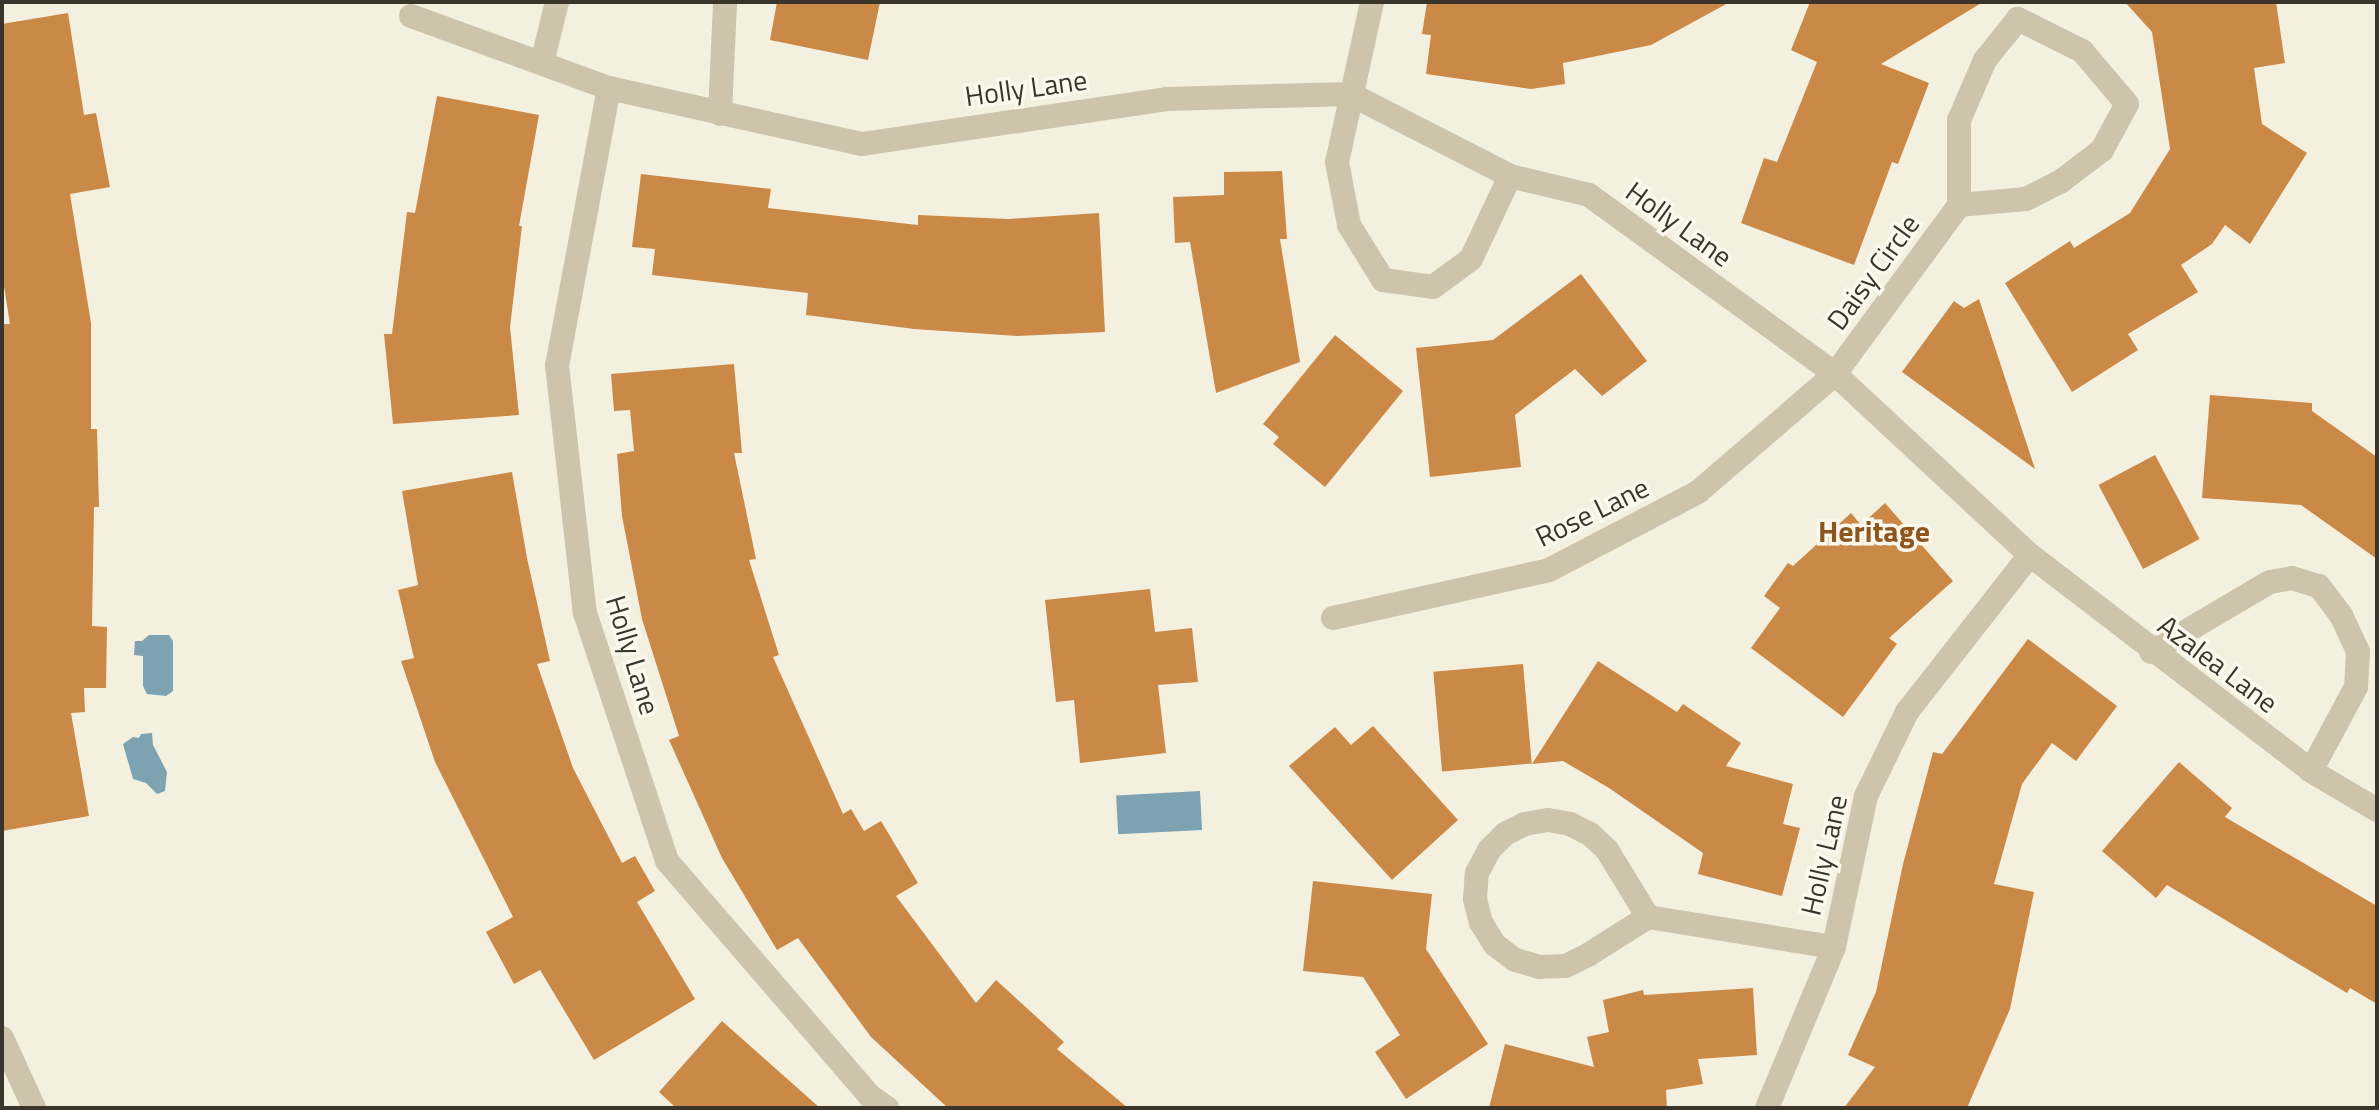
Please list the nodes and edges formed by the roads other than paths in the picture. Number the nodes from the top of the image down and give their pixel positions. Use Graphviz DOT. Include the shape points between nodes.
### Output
graph roads {
  1 [pos="557,2"];
  2 [pos="725,2"];
  3 [pos="1372,2"];
  4 [pos="2015,11"];
  5 [pos="411,16"];
  6 [pos="542,63"];
  7 [pos="609,88"];
  8 [pos="1350,94"];
  9 [pos="720,114"];
  10 [pos="1510,176"];
  11 [pos="1959,205"];
  12 [pos="1835,374"];
  13 [pos="2030,555"];
  14 [pos="1333,618"];
  15 [pos="2151,652"];
  16 [pos="2311,771"];
  17 [pos="2377,810"];
  18 [pos="1648,917"];
  19 [pos="1834,947"];
  20 [pos="2,1038"];
  21 [pos="873,1104"];
  22 [pos="34,1108"];
  23 [pos="1767,1108"];
  1 -- 6 [label="street"];
  2 -- 9 [label="street"];
  3 -- 8 [label="street"];
  4 -- 11 [label="street, Daisy Circle" via="1985,60 1959,120"];
  4 -- 11 [label="street, Daisy Circle" via="2082,51 2127,104 2102,150 2060,182 2026,199"];
  5 -- 6 [label="street, Holly Lane"];
  6 -- 7 [label="street, Holly Lane"];
  7 -- 9 [label="street, Holly Lane"];
  7 -- 21 [label="street, Holly Lane" via="557,365 585,613 667,861"];
  8 -- 9 [label="street, Holly Lane" via="1167,99 862,144"];
  8 -- 10 [label="street, Holly Lane"];
  8 -- 10 [label="street" via="1337,162 1349,225 1383,280 1433,287 1471,259"];
  10 -- 12 [label="street, Holly Lane" via="1589,195"];
  11 -- 12 [label="street, Daisy Circle"];
  12 -- 13 [label="street, Holly Lane"];
  12 -- 14 [label="street, Rose Lane" via="1698,492 1549,570"];
  13 -- 15 [label="street, Azalea Lane"];
  13 -- 19 [label="street, Holly Lane" via="1907,712 1866,796"];
  15 -- 16 [label="street, Azalea Lane"];
  15 -- 16 [label="street" via="2270,582 2292,578 2319,586 2358,651 2356,687"];
  16 -- 17 [label="street, Azalea Lane"];
  18 -- 18 [label="street" via="1607,850 1570,824 1548,820 1505,834 1477,873 1475,899 1495,945 1515,960 1540,967 1565,966"];
  18 -- 19 [label="street"];
  19 -- 23 [label="street, Holly Lane"];
  20 -- 22 [label="street"];
}
